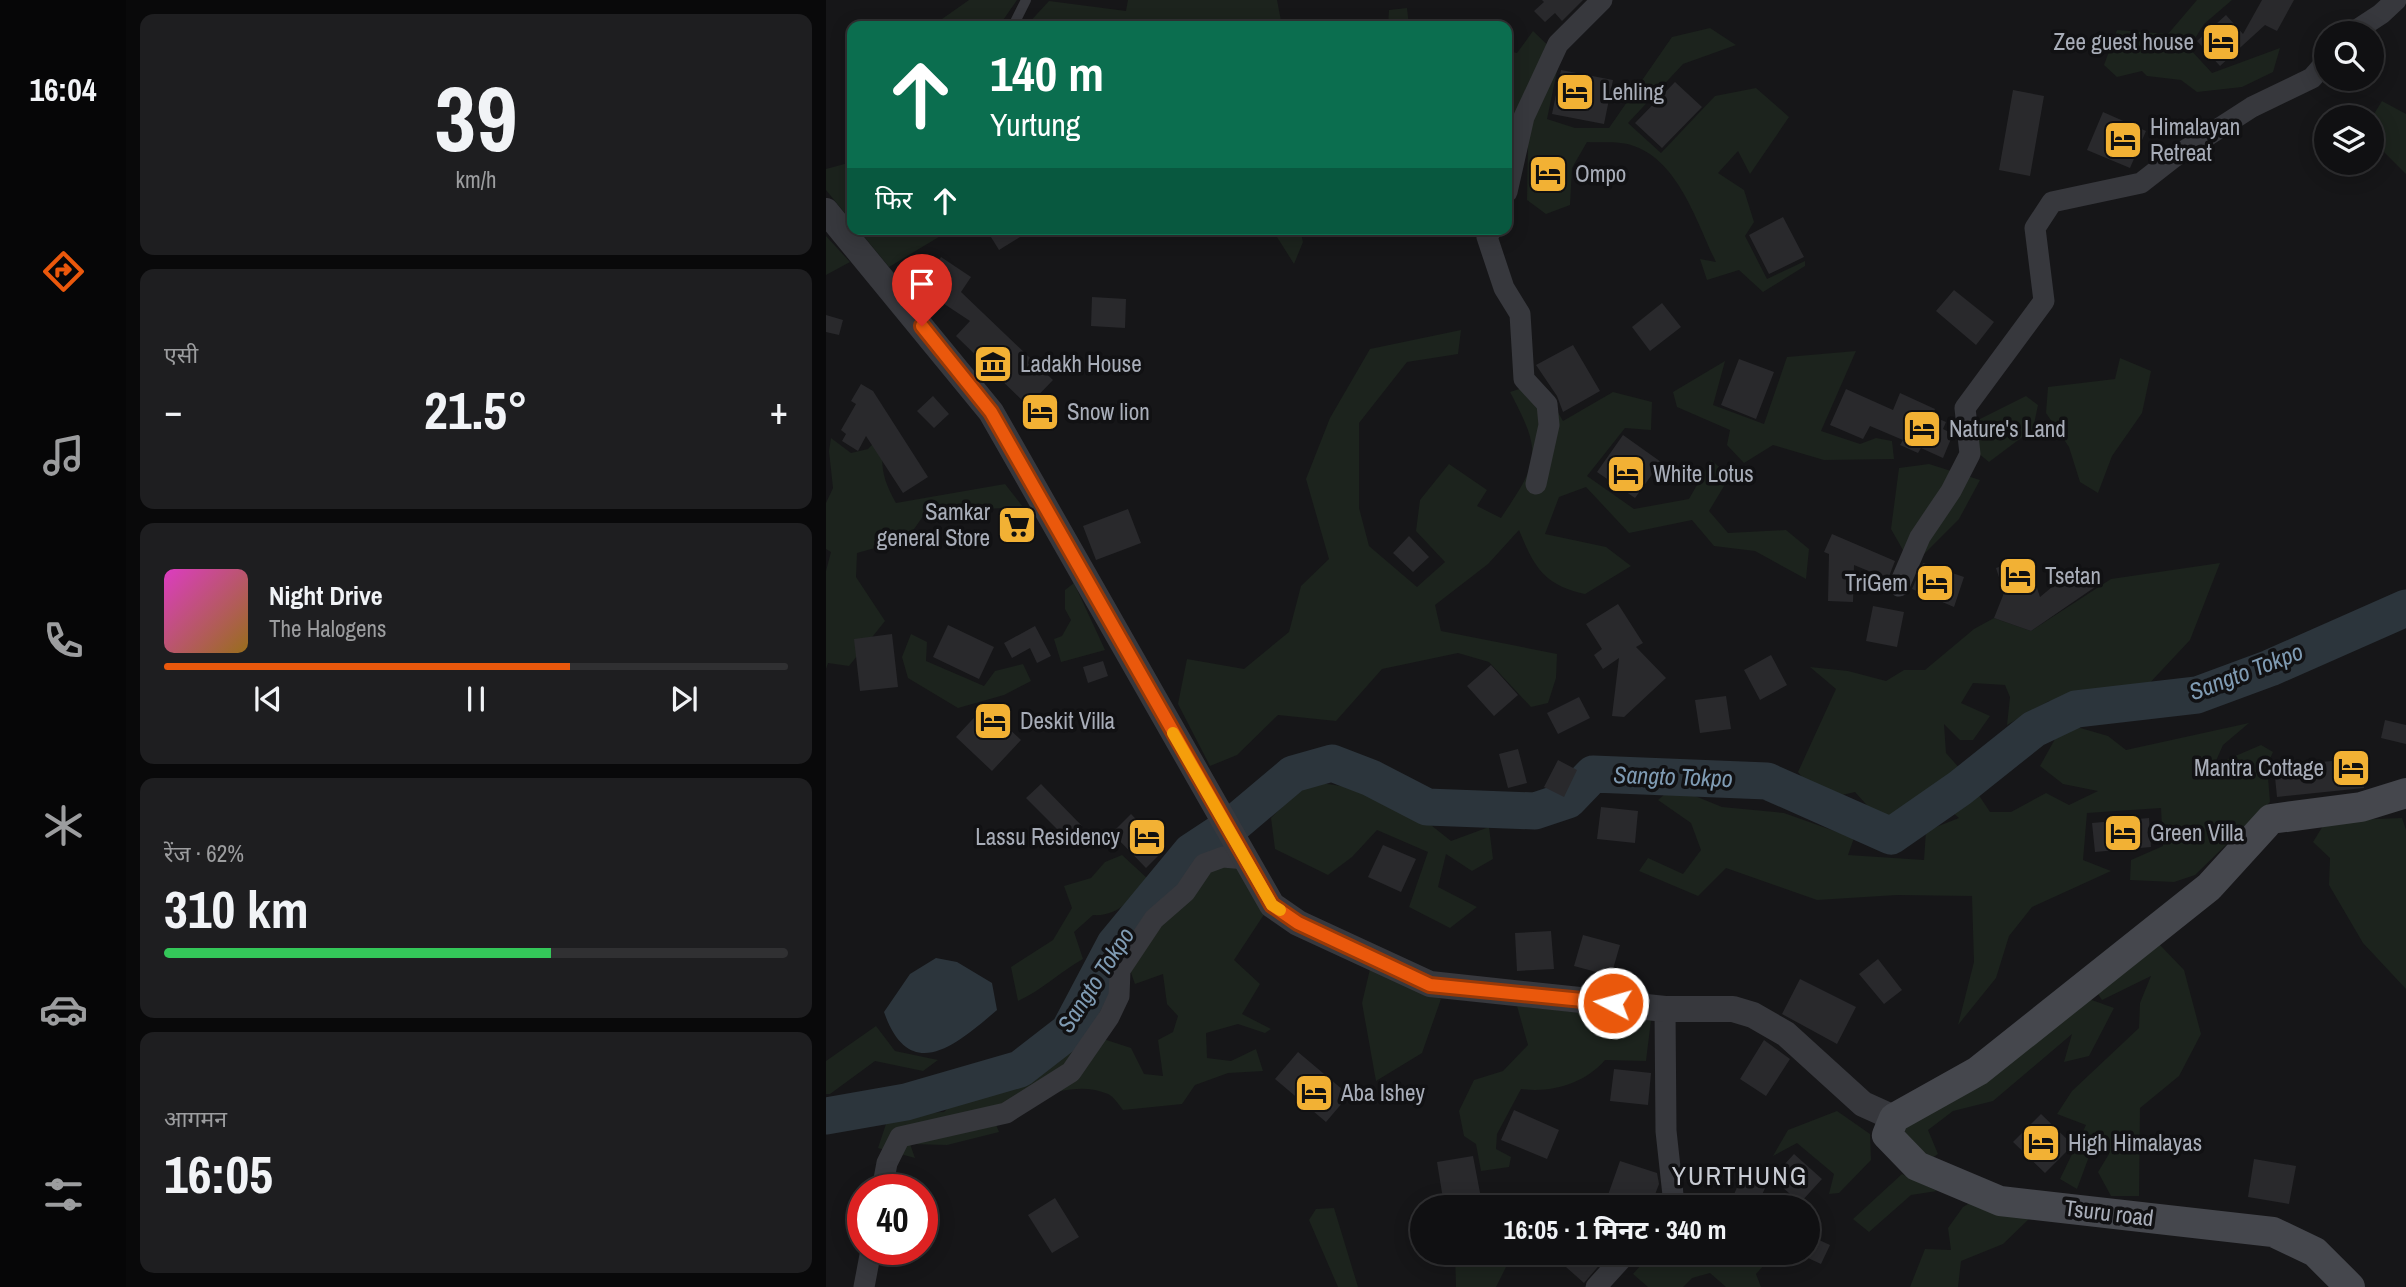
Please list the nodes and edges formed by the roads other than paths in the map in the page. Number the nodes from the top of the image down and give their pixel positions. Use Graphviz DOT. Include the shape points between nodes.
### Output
graph roads {
  1 [pos="1026,0"];
  2 [pos="1602,0"];
  3 [pos="2396,0"];
  4 [pos="1016,21"];
  5 [pos="2370,21"];
  6 [pos="2314,76"];
  7 [pos="1512,170"];
  8 [pos="826,211"];
  9 [pos="1488,235"];
  10 [pos="1536,484"];
  11 [pos="1899,586"];
  12 [pos="2406,793"];
  13 [pos="1241,851"];
  14 [pos="1665,1009"];
  15 [pos="1894,1118"];
  16 [pos="885,1174"];
  17 [pos="1673,1195"];
  18 [pos="868,1265"];
  19 [pos="1616,1265"];
  20 [pos="864,1287"];
  21 [pos="1596,1287"];
  22 [pos="2350,1287"];
  1 -- 4 [label="lane"];
  2 -- 7 [label="street" via="1558,44 1524,117"];
  3 -- 5 [label="street"];
  6 -- 11 [label="street" via="2252,107 2141,183 2052,202 2035,228 2044,301 1965,408 1970,454 1920,537"];
  8 -- 13 [label="street" via="991,412"];
  9 -- 10 [label="street" via="1504,288 1520,314 1524,379 1547,404 1549,425"];
  12 -- 15 [label="main road" via="2361,807 2271,819 2209,887 1978,1071"];
  13 -- 14 [label="street" via="1272,905 1298,923 1430,985"];
  13 -- 16 [label="street" via="1204,864 1185,892 1154,919 1120,970 1119,996 1109,1017 1071,1072 1006,1113 901,1137"];
  14 -- 15 [label="street" via="1733,1009 1752,1015 1786,1034 1863,1104"];
  14 -- 17 [label="street" via="1666,1131"];
  15 -- 22 [label="main road, Tsuru road" via="1887,1135 1917,1166 2000,1201 2273,1232 2315,1252"];
  18 -- 20 [label="street"];
  19 -- 21 [label="street"];
}
